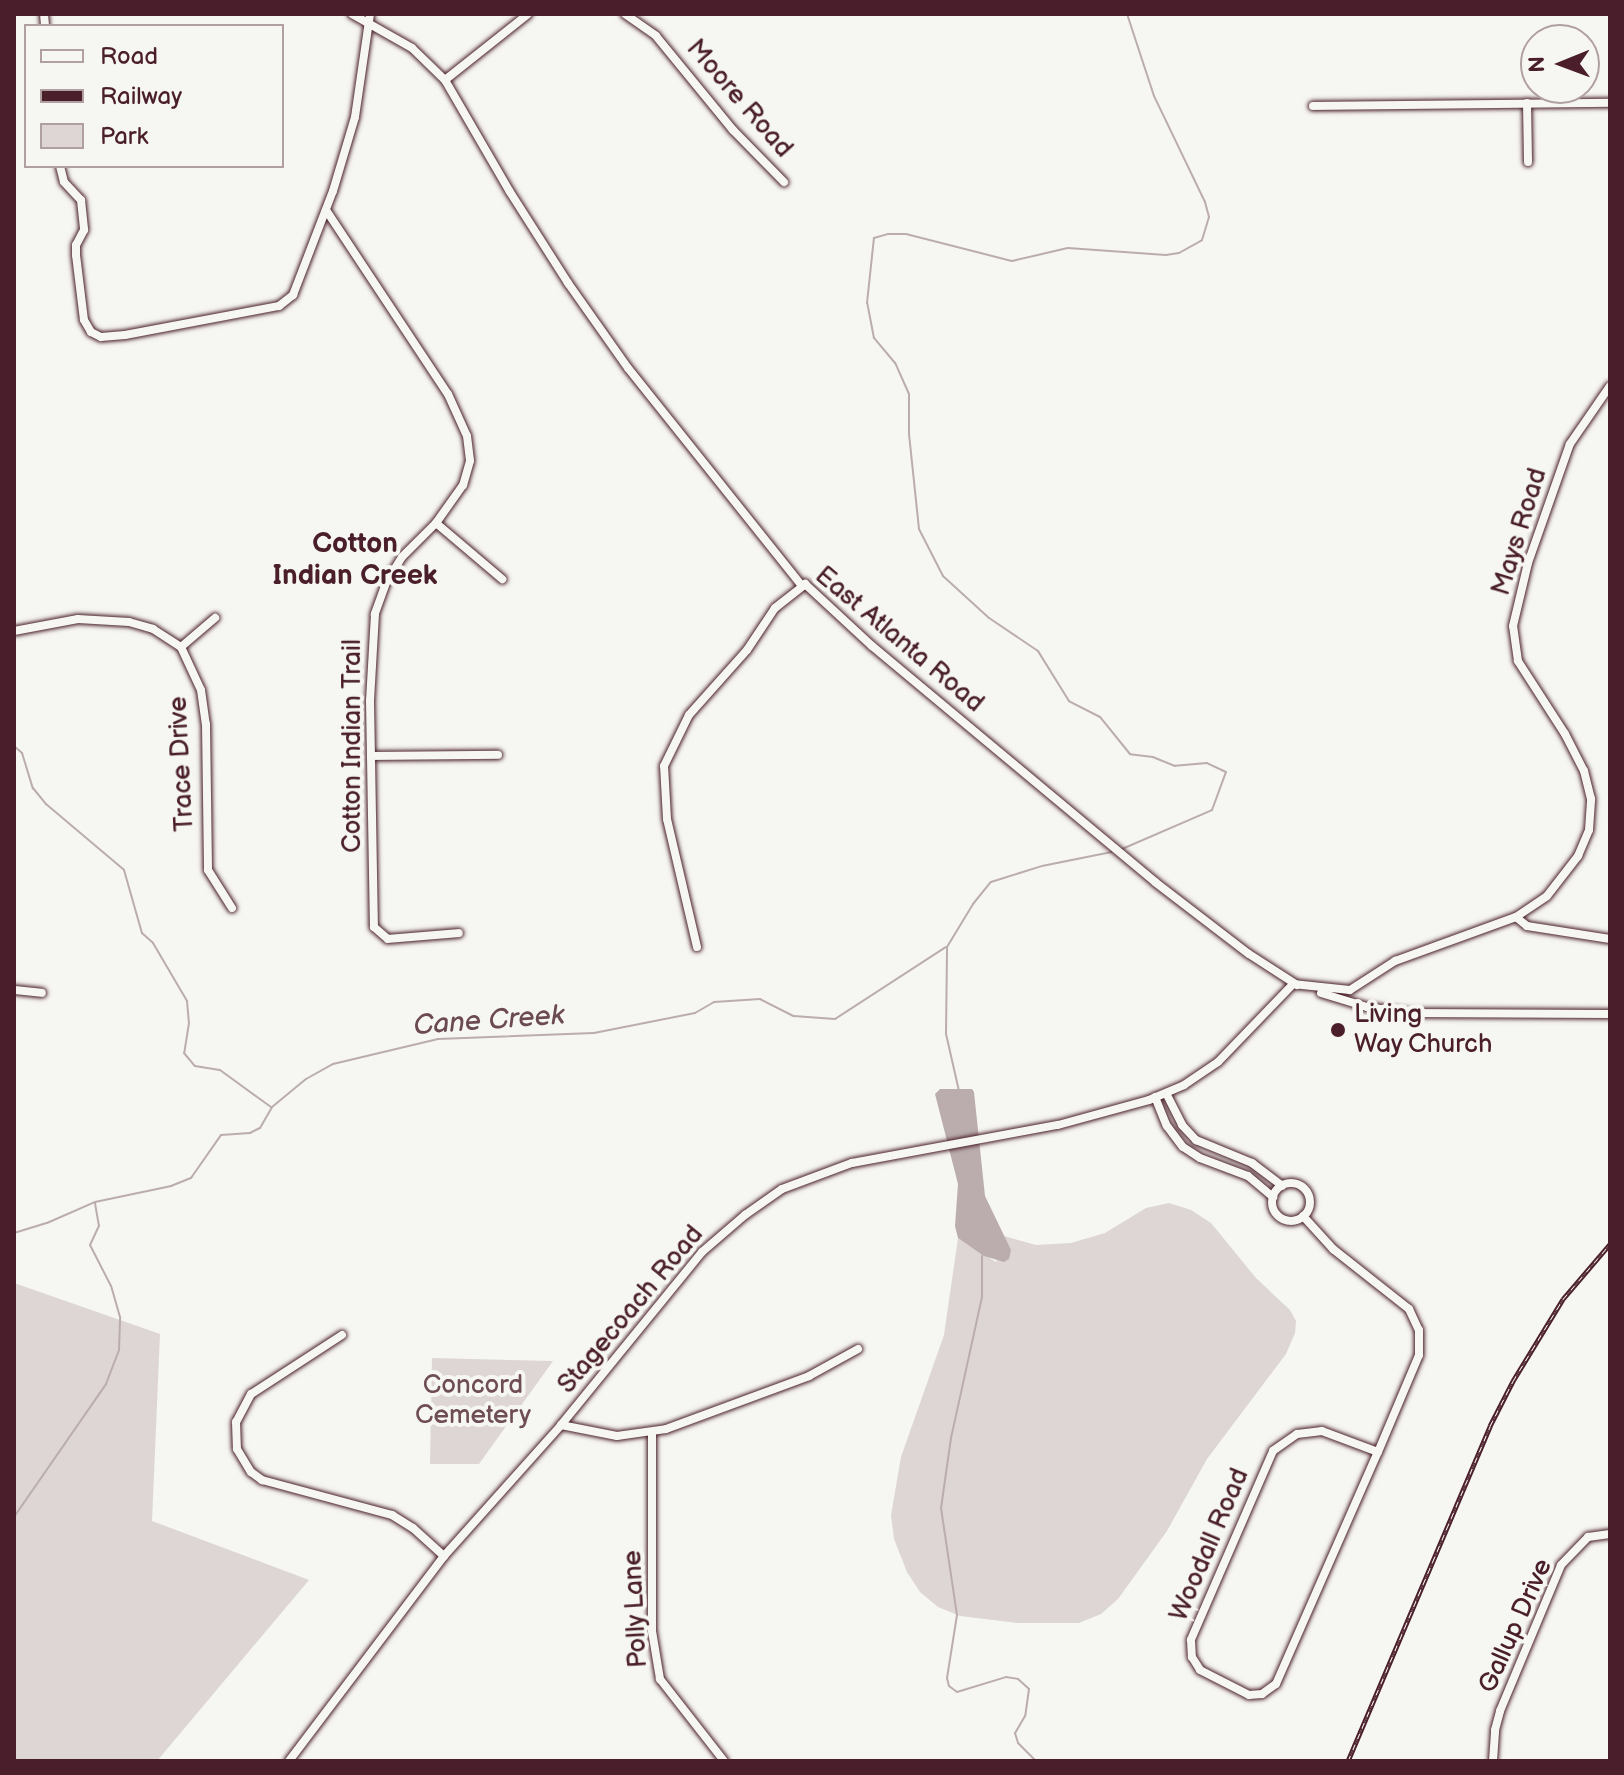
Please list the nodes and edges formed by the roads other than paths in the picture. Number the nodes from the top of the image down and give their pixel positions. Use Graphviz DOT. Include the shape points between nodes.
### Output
graph roads {
  1 [pos="352,14"];
  2 [pos="625,14"];
  3 [pos="523,16"];
  4 [pos="370,18"];
  5 [pos="445,80"];
  6 [pos="1520,103"];
  7 [pos="1527,104"];
  8 [pos="1313,106"];
  9 [pos="1528,162"];
  10 [pos="60,168"];
  11 [pos="784,182"];
  12 [pos="326,210"];
  13 [pos="1610,386"];
  14 [pos="436,523"];
  15 [pos="502,579"];
  16 [pos="805,584"];
  17 [pos="215,618"];
  18 [pos="14,631"];
  19 [pos="181,647"];
  20 [pos="498,755"];
  21 [pos="372,756"];
  22 [pos="232,908"];
  23 [pos="1516,917"];
  24 [pos="459,933"];
  25 [pos="1610,939"];
  26 [pos="697,947"];
  27 [pos="1293,984"];
  28 [pos="14,990"];
  29 [pos="42,993"];
  30 [pos="1610,1014"];
  31 [pos="1166,1093"];
  32 [pos="1155,1097"];
  33 [pos="1282,1186"];
  34 [pos="1273,1197"];
  35 [pos="1303,1216"];
  36 [pos="342,1335"];
  37 [pos="858,1349"];
  38 [pos="561,1425"];
  39 [pos="652,1432"];
  40 [pos="1378,1452"];
  41 [pos="1610,1534"];
  42 [pos="444,1556"];
  43 [pos="289,1761"];
  44 [pos="724,1761"];
  45 [pos="1493,1761"];
  1 -- 4 [label="street, East Atlanta Road"];
  2 -- 11 [label="street, Moore Road" via="656,36 738,137"];
  3 -- 5 [label="street"];
  4 -- 5 [label="street, East Atlanta Road" via="426,58"];
  4 -- 12 [label="street" via="355,117"];
  5 -- 16 [label="street, East Atlanta Road" via="510,192 628,368"];
  6 -- 8 [label="street"];
  7 -- 9 [label="street"];
  10 -- 12 [label="street" via="64,182 81,200 84,230 76,255 84,320 101,337 279,306 293,295"];
  12 -- 14 [label="street, Cotton Indian Trail" via="448,394 467,436 468,474"];
  13 -- 23 [label="street, Mays Road" via="1570,444 1528,563 1513,626 1518,661 1584,771 1591,799 1589,830 1562,879"];
  14 -- 15 [label="street"];
  14 -- 21 [label="street, Cotton Indian Trail" via="402,557 375,614"];
  16 -- 26 [label="street" via="775,608 747,650 689,715 664,766 667,819"];
  16 -- 27 [label="street, East Atlanta Road" via="1155,882"];
  17 -- 19 [label="street"];
  18 -- 19 [label="street" via="78,619 129,622 153,629"];
  19 -- 22 [label="street, Trace Drive" via="201,690 206,724 208,870"];
  20 -- 21 [label="street"];
  21 -- 24 [label="street, Cotton Indian Trail" via="374,927 388,939"];
  23 -- 25 [label="street" via="1527,926"];
  23 -- 27 [label="street, Mays Road" via="1395,961 1350,990"];
  27 -- 30 [label="street, East Atlanta Road" via="1367,1007 1408,1013"];
  27 -- 31 [label="street, Stagecoach Road" via="1218,1062"];
  28 -- 29 [label="street"];
  31 -- 32 [label="street, Stagecoach Road"];
  31 -- 33 [label="street, Woodall Road" via="1196,1140 1252,1163"];
  32 -- 34 [label="street, Woodall Road" via="1183,1147 1248,1176"];
  32 -- 38 [label="street, Stagecoach Road" via="1091,1118 817,1173 782,1189 702,1252"];
  33 -- 34 [label="street"];
  33 -- 35 [label="street, Woodall Road" via="1295,1184 1306,1191 1309,1206"];
  34 -- 35 [label="street, Woodall Road" via="1273,1208 1282,1218"];
  35 -- 40 [label="street, Woodall Road" via="1333,1249 1406,1305 1418,1325 1417,1360"];
  36 -- 42 [label="street" via="251,1394 236,1422 237,1449 262,1480 392,1515"];
  37 -- 39 [label="street" via="809,1376"];
  38 -- 39 [label="street" via="608,1435"];
  38 -- 42 [label="street, Stagecoach Road"];
  39 -- 44 [label="street, Polly Lane" via="652,1631 660,1679"];
  40 -- 40 [label="street, Woodall Road" via="1276,1684 1249,1695 1200,1670 1191,1640 1273,1451 1297,1434 1322,1431"];
  41 -- 45 [label="street, Gallup Drive" via="1588,1537 1561,1565 1500,1711"];
  42 -- 43 [label="street, Stagecoach Road"];
}
